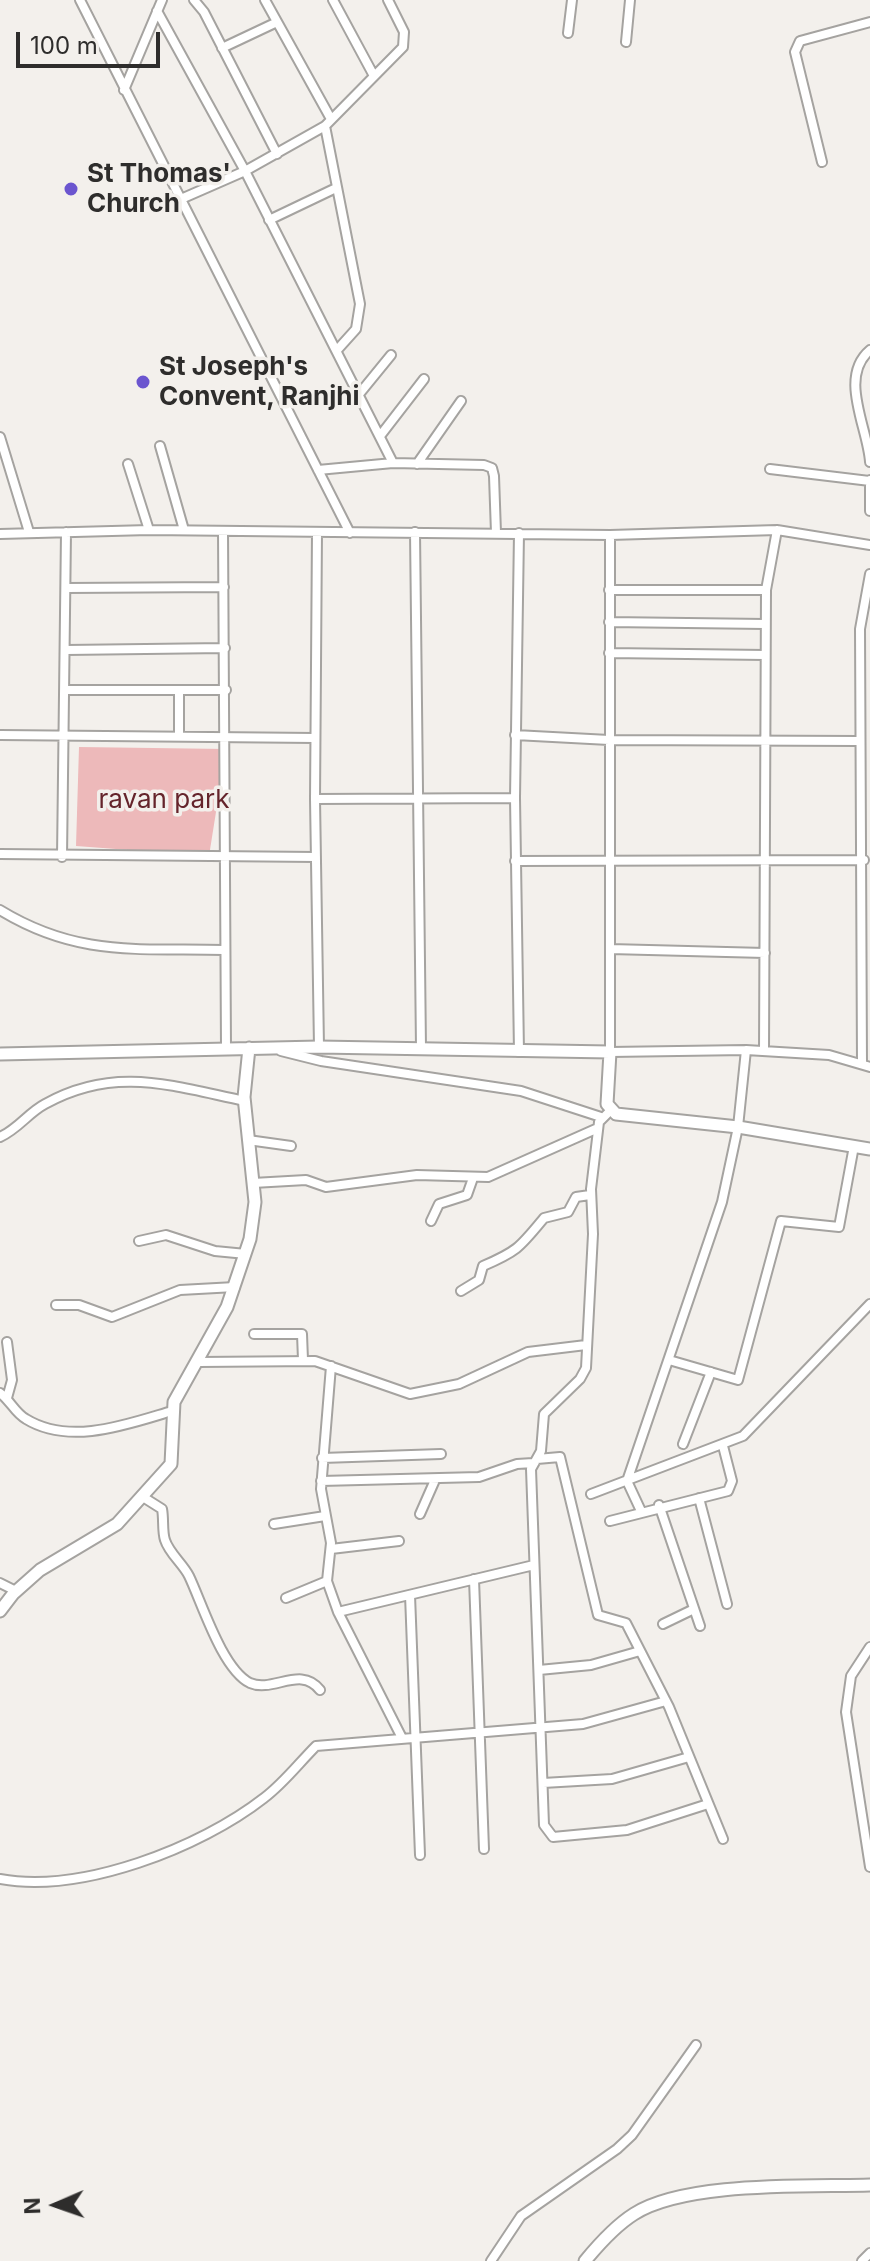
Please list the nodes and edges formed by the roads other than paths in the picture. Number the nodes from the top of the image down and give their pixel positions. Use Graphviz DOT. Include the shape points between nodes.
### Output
graph roads {
  1 [pos="80,0"];
  2 [pos="162,0"];
  3 [pos="194,0"];
  4 [pos="265,0"];
  5 [pos="333,0"];
  6 [pos="388,0"];
  7 [pos="572,0"];
  8 [pos="630,0"];
  9 [pos="157,11"];
  10 [pos="870,22"];
  11 [pos="275,23"];
  12 [pos="568,33"];
  13 [pos="626,42"];
  14 [pos="222,48"];
  15 [pos="374,76"];
  16 [pos="124,90"];
  17 [pos="328,122"];
  18 [pos="277,154"];
  19 [pos="822,162"];
  20 [pos="245,171"];
  21 [pos="336,188"];
  22 [pos="181,199"];
  23 [pos="269,220"];
  24 [pos="338,349"];
  25 [pos="870,350"];
  26 [pos="391,355"];
  27 [pos="424,379"];
  28 [pos="360,393"];
  29 [pos="461,401"];
  30 [pos="380,436"];
  31 [pos="0,437"];
  32 [pos="160,446"];
  33 [pos="870,462"];
  34 [pos="393,463"];
  35 [pos="128,464"];
  36 [pos="417,464"];
  37 [pos="770,469"];
  38 [pos="318,470"];
  39 [pos="870,480"];
  40 [pos="870,511"];
  41 [pos="149,530"];
  42 [pos="184,530"];
  43 [pos="777,530"];
  44 [pos="223,531"];
  45 [pos="29,532"];
  46 [pos="66,532"];
  47 [pos="317,532"];
  48 [pos="415,532"];
  49 [pos="350,533"];
  50 [pos="496,533"];
  51 [pos="519,533"];
  52 [pos="0,534"];
  53 [pos="610,535"];
  54 [pos="870,545"];
  55 [pos="870,574"];
  56 [pos="224,587"];
  57 [pos="66,588"];
  58 [pos="609,590"];
  59 [pos="766,590"];
  60 [pos="609,622"];
  61 [pos="765,624"];
  62 [pos="225,648"];
  63 [pos="66,650"];
  64 [pos="609,653"];
  65 [pos="765,655"];
  66 [pos="65,690"];
  67 [pos="226,690"];
  68 [pos="179,691"];
  69 [pos="63,734"];
  70 [pos="0,735"];
  71 [pos="515,735"];
  72 [pos="179,736"];
  73 [pos="226,736"];
  74 [pos="315,738"];
  75 [pos="609,740"];
  76 [pos="765,741"];
  77 [pos="859,741"];
  78 [pos="415,798"];
  79 [pos="515,798"];
  80 [pos="315,799"];
  81 [pos="0,854"];
  82 [pos="224,856"];
  83 [pos="62,857"];
  84 [pos="316,857"];
  85 [pos="864,860"];
  86 [pos="515,861"];
  87 [pos="608,861"];
  88 [pos="765,861"];
  89 [pos="0,910"];
  90 [pos="610,949"];
  91 [pos="224,950"];
  92 [pos="765,953"];
  93 [pos="319,1047"];
  94 [pos="226,1048"];
  95 [pos="249,1048"];
  96 [pos="272,1048"];
  97 [pos="421,1048"];
  98 [pos="746,1050"];
  99 [pos="764,1050"];
  100 [pos="519,1052"];
  101 [pos="610,1052"];
  102 [pos="0,1054"];
  103 [pos="866,1066"];
  104 [pos="245,1101"];
  105 [pos="605,1114"];
  106 [pos="738,1127"];
  107 [pos="598,1128"];
  108 [pos="0,1137"];
  109 [pos="248,1140"];
  110 [pos="291,1146"];
  111 [pos="854,1146"];
  112 [pos="870,1149"];
  113 [pos="473,1178"];
  114 [pos="253,1183"];
  115 [pos="590,1195"];
  116 [pos="431,1221"];
  117 [pos="139,1241"];
  118 [pos="246,1254"];
  119 [pos="235,1287"];
  120 [pos="461,1291"];
  121 [pos="870,1304"];
  122 [pos="56,1305"];
  123 [pos="254,1334"];
  124 [pos="7,1342"];
  125 [pos="586,1345"];
  126 [pos="303,1360"];
  127 [pos="669,1360"];
  128 [pos="199,1362"];
  129 [pos="331,1366"];
  130 [pos="711,1372"];
  131 [pos="3,1395"];
  132 [pos="172,1411"];
  133 [pos="683,1444"];
  134 [pos="723,1446"];
  135 [pos="441,1454"];
  136 [pos="322,1458"];
  137 [pos="535,1461"];
  138 [pos="435,1480"];
  139 [pos="321,1481"];
  140 [pos="627,1481"];
  141 [pos="591,1494"];
  142 [pos="143,1497"];
  143 [pos="699,1498"];
  144 [pos="659,1505"];
  145 [pos="641,1511"];
  146 [pos="420,1514"];
  147 [pos="325,1516"];
  148 [pos="610,1521"];
  149 [pos="274,1524"];
  150 [pos="399,1541"];
  151 [pos="331,1549"];
  152 [pos="534,1565"];
  153 [pos="474,1579"];
  154 [pos="327,1581"];
  155 [pos="0,1583"];
  156 [pos="16,1591"];
  157 [pos="410,1595"];
  158 [pos="286,1598"];
  159 [pos="727,1604"];
  160 [pos="694,1609"];
  161 [pos="0,1611"];
  162 [pos="338,1612"];
  163 [pos="663,1624"];
  164 [pos="700,1626"];
  165 [pos="870,1647"];
  166 [pos="640,1651"];
  167 [pos="539,1670"];
  168 [pos="320,1690"];
  169 [pos="666,1701"];
  170 [pos="542,1728"];
  171 [pos="480,1733"];
  172 [pos="415,1737"];
  173 [pos="402,1738"];
  174 [pos="689,1757"];
  175 [pos="543,1783"];
  176 [pos="708,1804"];
  177 [pos="723,1839"];
  178 [pos="484,1849"];
  179 [pos="420,1855"];
  180 [pos="870,1867"];
  181 [pos="0,1879"];
  182 [pos="696,2045"];
  183 [pos="870,2185"];
  184 [pos="870,2253"];
  185 [pos="491,2261"];
  186 [pos="585,2261"];
  187 [pos="862,2261"];
  1 -- 16 [label="street"];
  2 -- 9 [label="street"];
  3 -- 14 [label="street"];
  4 -- 11 [label="street"];
  5 -- 15 [label="street"];
  6 -- 15 [label="street" via="406,39"];
  7 -- 12 [label="street"];
  8 -- 13 [label="street"];
  9 -- 16 [label="street"];
  9 -- 20 [label="street"];
  10 -- 19 [label="street" via="800,41 795,52"];
  11 -- 14 [label="street"];
  11 -- 17 [label="street"];
  14 -- 18 [label="street"];
  15 -- 17 [label="street"];
  16 -- 22 [label="street"];
  17 -- 18 [label="street"];
  17 -- 21 [label="street"];
  18 -- 20 [label="street"];
  20 -- 22 [label="street"];
  20 -- 23 [label="street"];
  21 -- 23 [label="street"];
  21 -- 24 [label="street" via="360,315 356,329"];
  22 -- 38 [label="street"];
  23 -- 24 [label="street"];
  24 -- 28 [label="street"];
  25 -- 33 [label="street" via="858,364 856,387"];
  26 -- 28 [label="street"];
  27 -- 30 [label="street"];
  28 -- 30 [label="street"];
  29 -- 36 [label="street"];
  30 -- 34 [label="street"];
  31 -- 45 [label="street"];
  32 -- 42 [label="street"];
  34 -- 36 [label="street"];
  34 -- 38 [label="street"];
  35 -- 41 [label="street"];
  36 -- 50 [label="street" via="492,468"];
  37 -- 39 [label="street"];
  38 -- 49 [label="street"];
  39 -- 40 [label="street"];
  41 -- 42 [label="street"];
  41 -- 46 [label="street"];
  42 -- 44 [label="street"];
  43 -- 53 [label="street"];
  43 -- 54 [label="street"];
  43 -- 59 [label="street"];
  44 -- 47 [label="street"];
  44 -- 56 [label="street"];
  45 -- 46 [label="street"];
  45 -- 52 [label="street"];
  46 -- 57 [label="street"];
  47 -- 49 [label="street"];
  47 -- 74 [label="street"];
  48 -- 49 [label="street"];
  48 -- 50 [label="street"];
  48 -- 78 [label="street"];
  50 -- 51 [label="street"];
  51 -- 53 [label="street"];
  51 -- 71 [label="street"];
  53 -- 58 [label="street"];
  55 -- 77 [label="street" via="860,629"];
  56 -- 57 [label="street"];
  56 -- 62 [label="street"];
  57 -- 63 [label="street"];
  58 -- 59 [label="street"];
  58 -- 60 [label="street"];
  59 -- 61 [label="street"];
  60 -- 61 [label="street"];
  60 -- 64 [label="street"];
  61 -- 65 [label="street"];
  62 -- 63 [label="street"];
  62 -- 67 [label="street"];
  63 -- 66 [label="street"];
  64 -- 65 [label="street"];
  64 -- 75 [label="street"];
  65 -- 76 [label="street"];
  66 -- 68 [label="street"];
  66 -- 69 [label="street"];
  67 -- 68 [label="street"];
  67 -- 73 [label="street"];
  68 -- 72 [label="street"];
  69 -- 70 [label="street"];
  69 -- 72 [label="street"];
  69 -- 83 [label="street"];
  71 -- 75 [label="street"];
  71 -- 79 [label="street"];
  72 -- 73 [label="street"];
  73 -- 74 [label="street"];
  73 -- 82 [label="street"];
  74 -- 80 [label="street"];
  75 -- 76 [label="street"];
  75 -- 87 [label="street"];
  76 -- 77 [label="street"];
  76 -- 88 [label="street"];
  77 -- 85 [label="street"];
  78 -- 79 [label="street"];
  78 -- 80 [label="street"];
  78 -- 97 [label="street"];
  79 -- 86 [label="street"];
  80 -- 84 [label="street"];
  81 -- 83 [label="street"];
  82 -- 83 [label="street"];
  82 -- 84 [label="street"];
  82 -- 91 [label="street"];
  84 -- 93 [label="street"];
  85 -- 88 [label="street"];
  85 -- 103 [label="street"];
  86 -- 87 [label="street"];
  86 -- 100 [label="street"];
  87 -- 88 [label="street"];
  87 -- 90 [label="street"];
  88 -- 92 [label="street"];
  89 -- 91 [label="street" via="53,938 86,946"];
  90 -- 92 [label="street"];
  90 -- 101 [label="street"];
  91 -- 94 [label="street"];
  92 -- 99 [label="street"];
  93 -- 96 [label="street"];
  93 -- 97 [label="street"];
  94 -- 95 [label="street"];
  94 -- 102 [label="street"];
  95 -- 96 [label="street"];
  95 -- 104 [label="street"];
  96 -- 105 [label="street" via="321,1061 521,1091"];
  97 -- 100 [label="street"];
  98 -- 99 [label="street"];
  98 -- 101 [label="street"];
  98 -- 106 [label="street"];
  99 -- 103 [label="street" via="829,1055"];
  100 -- 101 [label="street"];
  101 -- 105 [label="street"];
  104 -- 108 [label="street" via="120,1080 46,1103"];
  104 -- 109 [label="street"];
  105 -- 106 [label="street"];
  105 -- 107 [label="street"];
  106 -- 111 [label="street"];
  106 -- 127 [label="street" via="722,1202"];
  107 -- 113 [label="street" via="497,1174"];
  107 -- 115 [label="street"];
  109 -- 110 [label="street"];
  109 -- 114 [label="street"];
  111 -- 112 [label="street"];
  111 -- 130 [label="street" via="839,1227 781,1221 740,1377"];
  113 -- 114 [label="street" via="417,1175 326,1187 306,1180"];
  113 -- 116 [label="street" via="467,1195 439,1204"];
  114 -- 118 [label="street" via="254,1215"];
  115 -- 120 [label="street" via="576,1197 568,1212 544,1218 513,1253 483,1266 479,1280"];
  115 -- 125 [label="street"];
  117 -- 118 [label="street" via="166,1235 215,1251"];
  118 -- 119 [label="street"];
  119 -- 122 [label="street" via="180,1290 112,1317 79,1305"];
  119 -- 128 [label="street"];
  121 -- 134 [label="street" via="743,1436"];
  123 -- 126 [label="street" via="302,1334"];
  124 -- 131 [label="street" via="12,1380"];
  125 -- 129 [label="street" via="528,1352 459,1384 417,1393 396,1391"];
  125 -- 137 [label="street" via="582,1376 544,1414 541,1451"];
  126 -- 128 [label="street"];
  126 -- 129 [label="street"];
  127 -- 130 [label="street"];
  127 -- 140 [label="street"];
  128 -- 132 [label="street" via="180,1387"];
  129 -- 136 [label="street"];
  130 -- 133 [label="street"];
  131 -- 132 [label="street" via="25,1419 60,1431 111,1428"];
  132 -- 142 [label="street" via="171,1464"];
  134 -- 140 [label="street"];
  134 -- 143 [label="street" via="732,1486"];
  135 -- 136 [label="street"];
  136 -- 139 [label="street"];
  137 -- 138 [label="street" via="479,1477"];
  137 -- 152 [label="street" via="530,1475"];
  137 -- 166 [label="street" via="560,1457 598,1615 623,1620"];
  138 -- 139 [label="street"];
  138 -- 146 [label="street"];
  139 -- 147 [label="street"];
  140 -- 141 [label="street"];
  140 -- 145 [label="street"];
  142 -- 156 [label="street" via="117,1524 40,1570"];
  142 -- 168 [label="street" via="162,1509 165,1541 190,1578 213,1638 245,1678 257,1684 299,1679"];
  143 -- 144 [label="street"];
  143 -- 159 [label="street"];
  144 -- 145 [label="street"];
  144 -- 160 [label="street"];
  145 -- 148 [label="street"];
  147 -- 149 [label="street"];
  147 -- 151 [label="street"];
  150 -- 151 [label="street"];
  151 -- 154 [label="street"];
  152 -- 153 [label="street"];
  152 -- 167 [label="street"];
  153 -- 157 [label="street"];
  153 -- 171 [label="street"];
  154 -- 158 [label="street"];
  154 -- 162 [label="street"];
  155 -- 156 [label="street"];
  156 -- 161 [label="street"];
  157 -- 162 [label="street"];
  157 -- 172 [label="street"];
  160 -- 163 [label="street"];
  160 -- 164 [label="street"];
  162 -- 173 [label="street"];
  165 -- 180 [label="street" via="851,1676 846,1712"];
  166 -- 167 [label="street" via="591,1665"];
  166 -- 169 [label="street"];
  167 -- 170 [label="street"];
  169 -- 170 [label="street" via="602,1720"];
  169 -- 174 [label="street"];
  170 -- 171 [label="street"];
  170 -- 175 [label="street"];
  171 -- 172 [label="street"];
  171 -- 178 [label="street"];
  172 -- 173 [label="street"];
  172 -- 179 [label="street"];
  173 -- 181 [label="street" via="316,1746 264,1798 191,1844 103,1874"];
  174 -- 175 [label="street" via="612,1779"];
  174 -- 176 [label="street"];
  175 -- 176 [label="street" via="544,1825 553,1837 627,1830"];
  176 -- 177 [label="street"];
  182 -- 185 [label="street" via="632,2135 521,2216"];
  183 -- 186 [label="street" via="744,2189 668,2200 628,2218"];
  184 -- 187 [label="street"];
}
